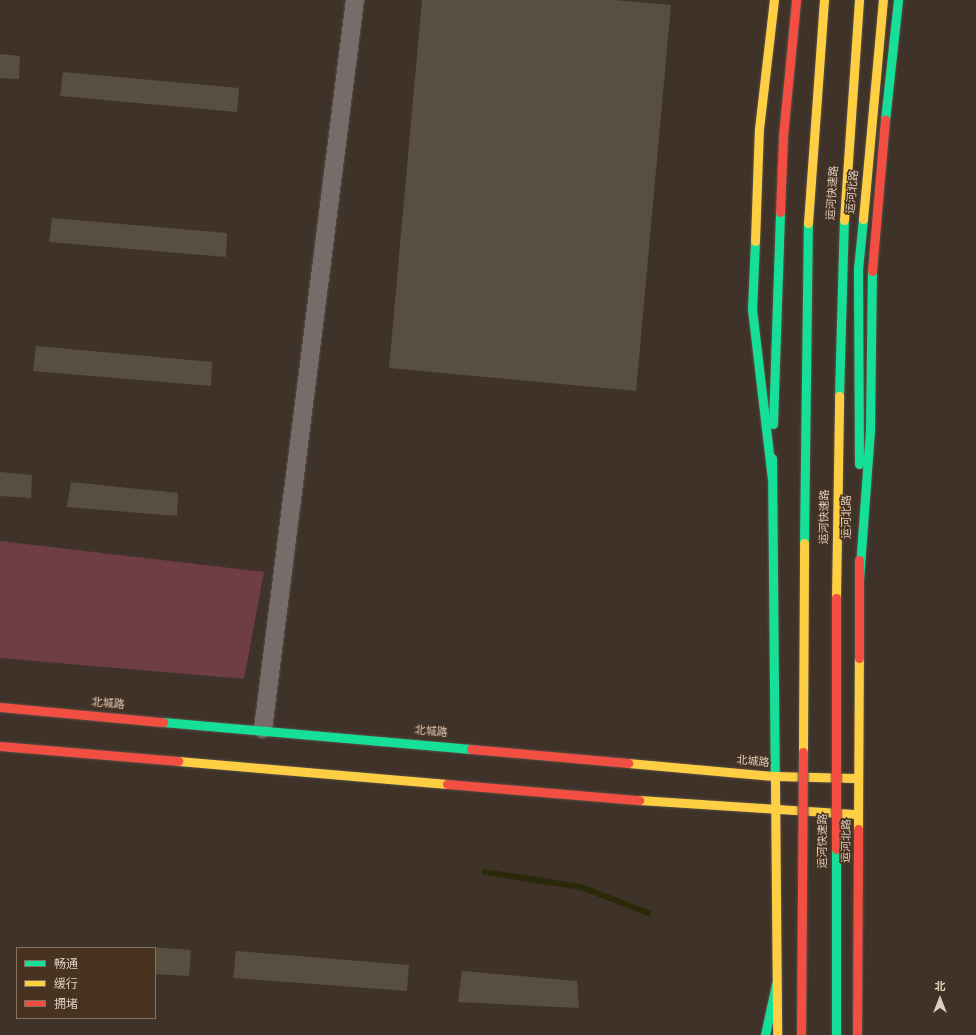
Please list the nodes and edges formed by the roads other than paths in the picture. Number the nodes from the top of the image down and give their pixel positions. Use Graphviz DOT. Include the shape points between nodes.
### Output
graph roads {
  1 [pos="355,0"];
  2 [pos="774,0"];
  3 [pos="796,0"];
  4 [pos="824,0"];
  5 [pos="859,0"];
  6 [pos="883,0"];
  7 [pos="898,0"];
  8 [pos="772,478"];
  9 [pos="859,580"];
  10 [pos="0,707"];
  11 [pos="263,729"];
  12 [pos="0,746"];
  13 [pos="775,776"];
  14 [pos="859,778"];
  15 [pos="774,810"];
  16 [pos="860,814"];
  17 [pos="776,984"];
  18 [pos="766,1035"];
  19 [pos="777,1035"];
  20 [pos="801,1035"];
  21 [pos="836,1035"];
  22 [pos="857,1035"];
  1 -- 11 [label="street"];
  2 -- 8 [label="main road" via="759,129 752,309"];
  3 -- 8 [label="main road" via="782,152 775,307"];
  4 -- 20 [label="main road, 运河快速路, bridge" via="806,258"];
  5 -- 21 [label="main road, 运河快速路, bridge" via="841,263 835,630"];
  6 -- 9 [label="main road, 运河北路" via="858,269"];
  7 -- 9 [label="main road" via="872,240 870,430"];
  8 -- 13 [label="main road"];
  9 -- 14 [label="main road, 运河北路"];
  10 -- 11 [label="main road, 北城路"];
  11 -- 13 [label="main road, 北城路"];
  12 -- 15 [label="main road"];
  13 -- 14 [label="main road, 北城路"];
  13 -- 15 [label="main road"];
  14 -- 16 [label="main road, 运河北路"];
  15 -- 16 [label="main road"];
  15 -- 17 [label="main road"];
  16 -- 22 [label="main road, 运河北路"];
  17 -- 18 [label="main road"];
  17 -- 19 [label="main road"];
}
